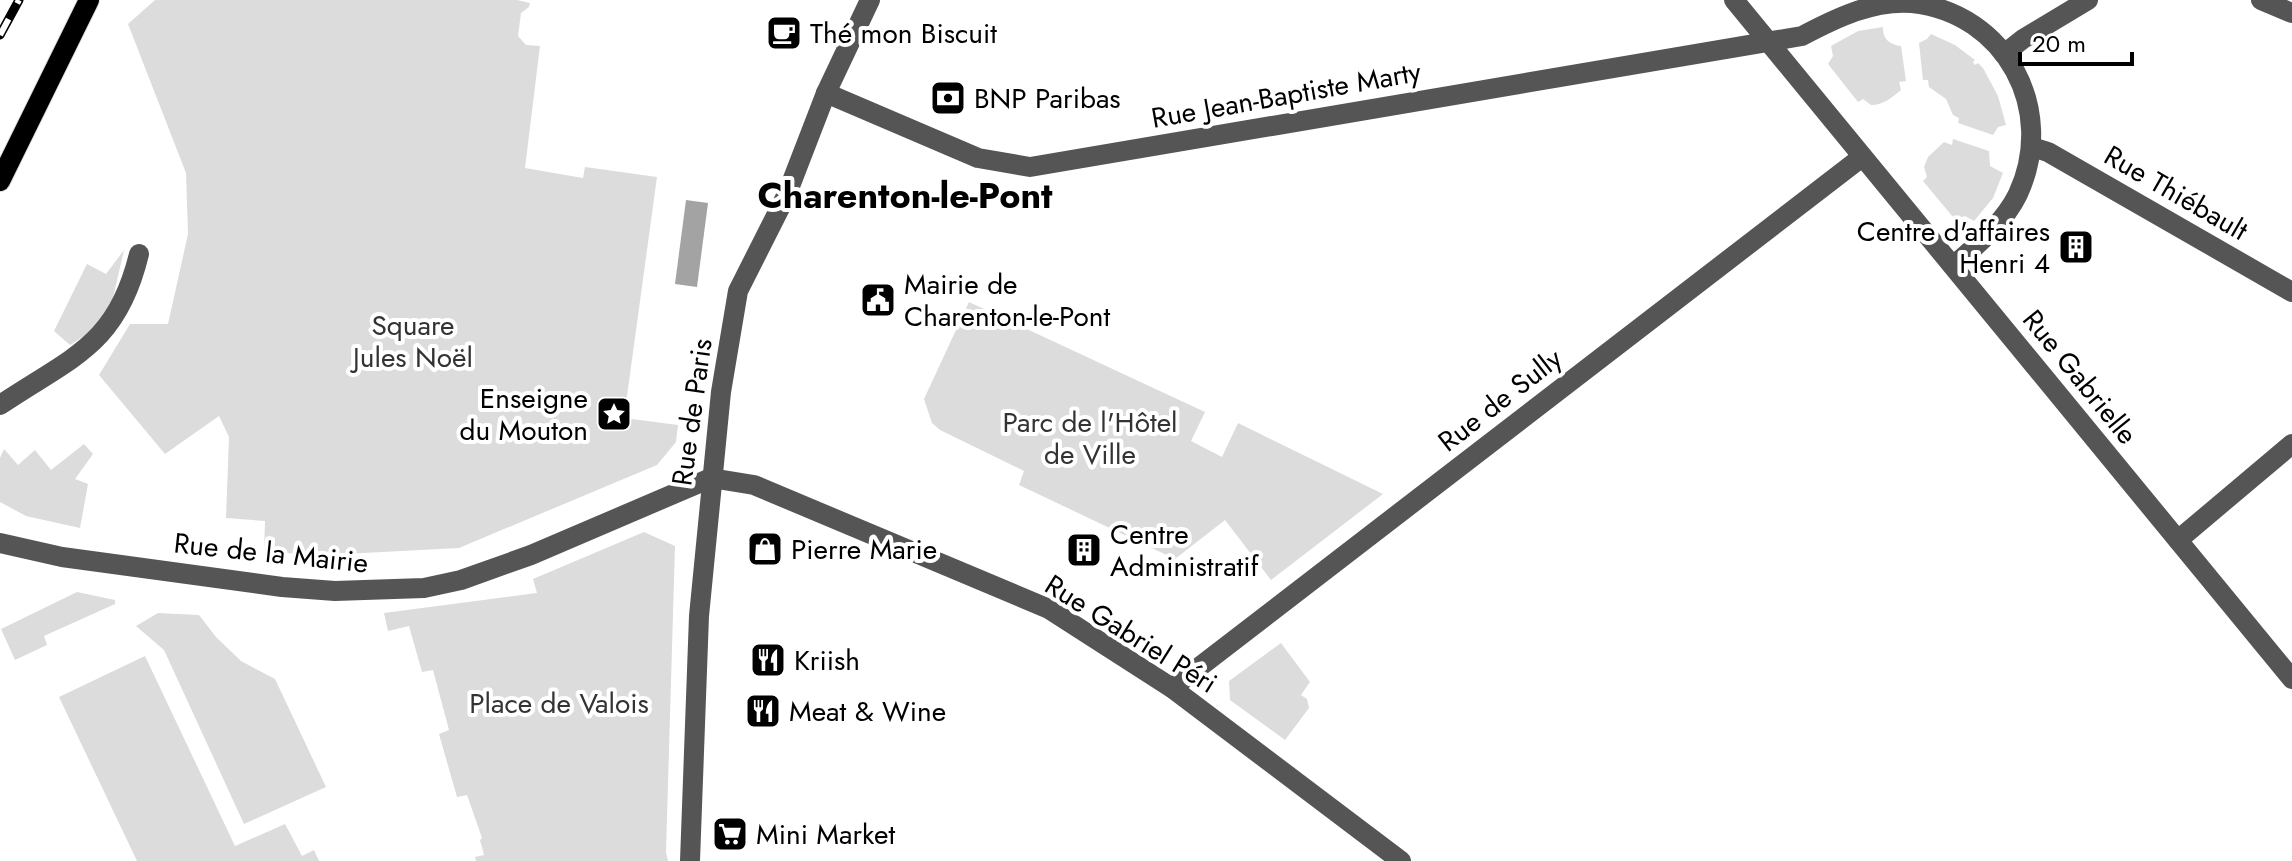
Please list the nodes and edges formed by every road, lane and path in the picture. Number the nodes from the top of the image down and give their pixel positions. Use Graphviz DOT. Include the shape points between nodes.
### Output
graph roads {
  1 [pos="89,0"];
  2 [pos="870,0"];
  3 [pos="1734,0"];
  4 [pos="2088,0"];
  5 [pos="2261,0"];
  6 [pos="1906,2"];
  7 [pos="2292,13"];
  8 [pos="1767,40"];
  9 [pos="2004,54"];
  10 [pos="826,93"];
  11 [pos="2032,147"];
  12 [pos="1862,157"];
  13 [pos="0,181"];
  14 [pos="139,254"];
  15 [pos="1953,266"];
  16 [pos="2292,292"];
  17 [pos="0,405"];
  18 [pos="2292,444"];
  19 [pos="711,478"];
  20 [pos="2178,540"];
  21 [pos="0,543"];
  22 [pos="2292,679"];
  23 [pos="1172,688"];
  24 [pos="690,861"];
  25 [pos="1401,861"];
  1 -- 13 [label="main road"];
  2 -- 10 [label="street, Rue de Paris"];
  3 -- 8 [label="street, Rue Gabrielle"];
  4 -- 9 [label="street"];
  5 -- 7 [label="street"];
  6 -- 8 [label="street, Rue Jean-Baptiste Marty" via="1861,9 1802,36"];
  6 -- 9 [label="street, Rue Jean-Baptiste Marty" via="1966,20"];
  8 -- 10 [label="street, Rue Jean-Baptiste Marty" via="1030,167 978,158"];
  8 -- 12 [label="street, Rue Gabrielle"];
  9 -- 11 [label="street, Rue Jean-Baptiste Marty" via="2027,100"];
  10 -- 19 [label="street, Rue de Paris" via="787,194 738,291"];
  11 -- 15 [label="street" via="2010,207"];
  11 -- 16 [label="street, Rue Thiébault"];
  12 -- 15 [label="street, Rue Gabrielle"];
  12 -- 23 [label="street, Rue de Sully"];
  14 -- 17 [label="street" via="120,309 102,334"];
  15 -- 20 [label="street, Rue Gabrielle"];
  18 -- 20 [label="street"];
  19 -- 21 [label="street, Rue de la Mairie" via="531,555 424,588 282,587 62,557"];
  19 -- 23 [label="street, Rue Gabriel Péri" via="754,485 1049,609"];
  19 -- 24 [label="street, Rue de Paris" via="699,616"];
  20 -- 22 [label="street, Rue Gabrielle"];
  23 -- 25 [label="street, Rue Gabriel Péri"];
}
